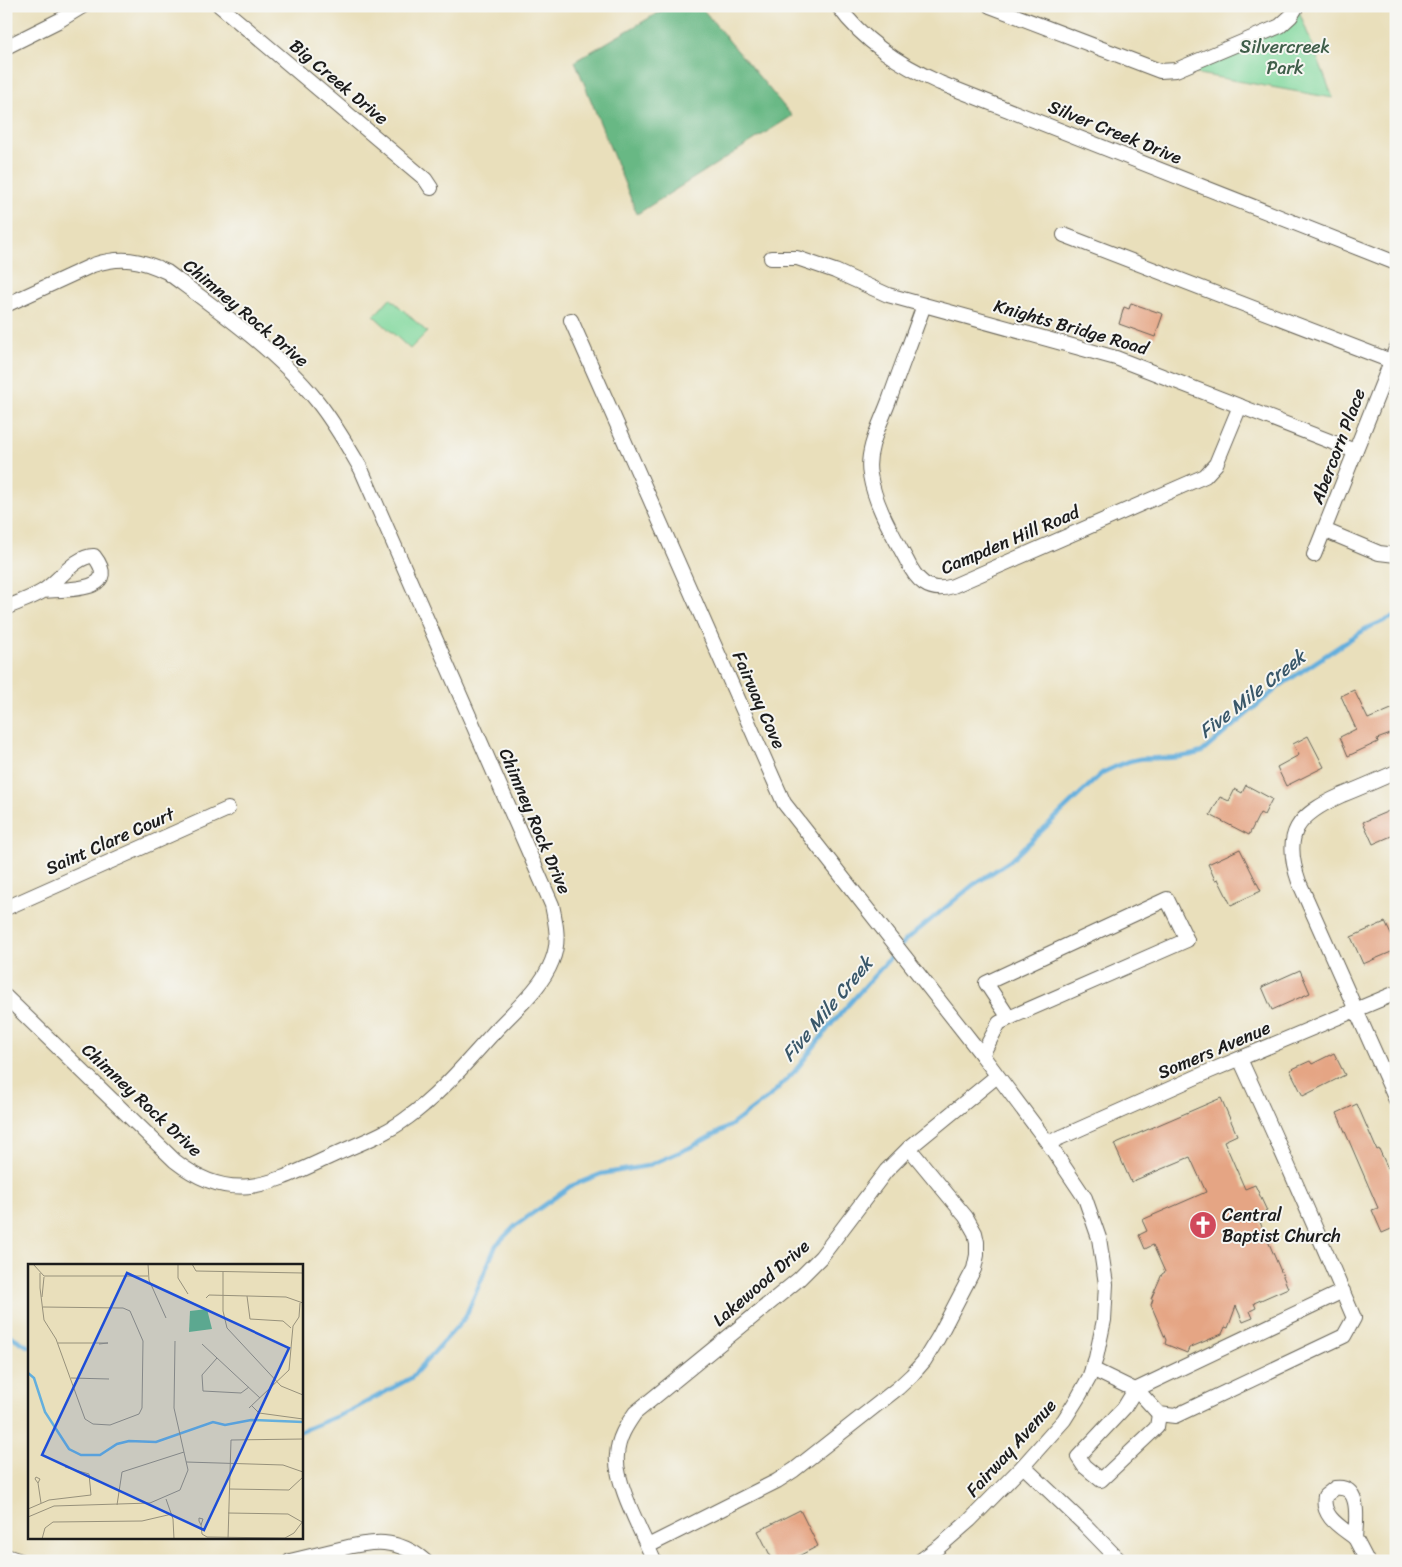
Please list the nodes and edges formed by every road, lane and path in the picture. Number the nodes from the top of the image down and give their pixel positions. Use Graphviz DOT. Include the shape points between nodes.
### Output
graph roads {
  1 [pos="83,6"];
  2 [pos="220,6"];
  3 [pos="838,6"];
  4 [pos="990,6"];
  5 [pos="1296,6"];
  6 [pos="6,47"];
  7 [pos="431,188"];
  8 [pos="1064,235"];
  9 [pos="771,258"];
  10 [pos="1396,263"];
  11 [pos="6,304"];
  12 [pos="924,305"];
  13 [pos="571,320"];
  14 [pos="1393,355"];
  15 [pos="1240,406"];
  16 [pos="1355,451"];
  17 [pos="1324,530"];
  18 [pos="1314,555"];
  19 [pos="1396,555"];
  20 [pos="43,591"];
  21 [pos="6,608"];
  22 [pos="1396,772"];
  23 [pos="228,809"];
  24 [pos="6,908"];
  25 [pos="1396,993"];
  26 [pos="6,997"];
  27 [pos="1356,1010"];
  28 [pos="1009,1018"];
  29 [pos="982,1056"];
  30 [pos="1240,1059"];
  31 [pos="997,1076"];
  32 [pos="1396,1100"];
  33 [pos="1048,1143"];
  34 [pos="909,1148"];
  35 [pos="1343,1291"];
  36 [pos="1092,1369"];
  37 [pos="1135,1390"];
  38 [pos="1158,1414"];
  39 [pos="1023,1466"];
  40 [pos="1355,1538"];
  41 [pos="648,1546"];
  42 [pos="6,1556"];
  43 [pos="1114,1559"];
  44 [pos="21,1561"];
  45 [pos="290,1561"];
  46 [pos="425,1561"];
  47 [pos="654,1561"];
  48 [pos="920,1561"];
  49 [pos="1368,1561"];
  1 -- 6 [label="street"];
  2 -- 7 [label="street, Big Creek Drive" via="425,179"];
  3 -- 10 [label="street, Silver Creek Drive" via="874,44 910,69 940,83"];
  4 -- 5 [label="street" via="1160,71 1176,70 1280,26"];
  8 -- 14 [label="street"];
  9 -- 12 [label="street, Knights Bridge Road" via="797,258 888,295"];
  11 -- 26 [label="street, Chimney Rock Drive" via="105,261 131,260 149,264 167,272 263,347 317,400 361,469 552,905 557,936 552,960 539,984 424,1105 385,1132 279,1180 252,1186 220,1184 188,1171"];
  12 -- 15 [label="street, Knights Bridge Road" via="1109,356"];
  12 -- 15 [label="street, Campden Hill Road" via="872,447 869,474 874,497 910,568 921,582 932,588 953,586 1205,476 1216,464"];
  13 -- 29 [label="street, Fairway Cove" via="784,803"];
  14 -- 16 [label="street, Abercorn Place"];
  15 -- 16 [label="street, Knights Bridge Road"];
  16 -- 17 [label="street, Abercorn Place"];
  17 -- 18 [label="street, Abercorn Place"];
  17 -- 19 [label="street" via="1379,553"];
  20 -- 21 [label="street"];
  22 -- 27 [label="street" via="1312,811 1296,829 1293,840 1291,852 1299,882"];
  23 -- 24 [label="street, Saint Clare Court"];
  25 -- 27 [label="street, Somers Avenue"];
  27 -- 30 [label="street, Somers Avenue"];
  27 -- 32 [label="street"];
  28 -- 28 [label="street" via="1187,940 1168,899 986,982"];
  28 -- 29 [label="street" via="999,1023"];
  29 -- 31 [label="street"];
  30 -- 33 [label="street, Somers Avenue"];
  30 -- 35 [label="street"];
  31 -- 33 [label="street"];
  31 -- 34 [label="street, Lakewood Drive"];
  33 -- 36 [label="street, Fairway Avenue" via="1084,1198 1102,1253 1106,1298"];
  34 -- 41 [label="street, Lakewood Drive" via="872,1187 826,1251 799,1279 635,1413 624,1430 617,1464 621,1484"];
  34 -- 41 [label="street" via="966,1217 977,1242 974,1269 924,1361 898,1388 778,1481"];
  35 -- 37 [label="street"];
  35 -- 38 [label="street" via="1354,1318 1344,1336 1175,1416"];
  36 -- 37 [label="street"];
  36 -- 39 [label="street, Fairway Avenue" via="1064,1420"];
  37 -- 38 [label="street"];
  37 -- 38 [label="street" via="1124,1408 1078,1457 1084,1466 1101,1480 1156,1427"];
  39 -- 43 [label="street"];
  39 -- 48 [label="street, Fairway Avenue" via="970,1520"];
  40 -- 49 [label="street"];
  41 -- 47 [label="street, Lakewood Drive"];
  42 -- 44 [label="street"];
  45 -- 46 [label="street" via="381,1542 398,1545"];
}
